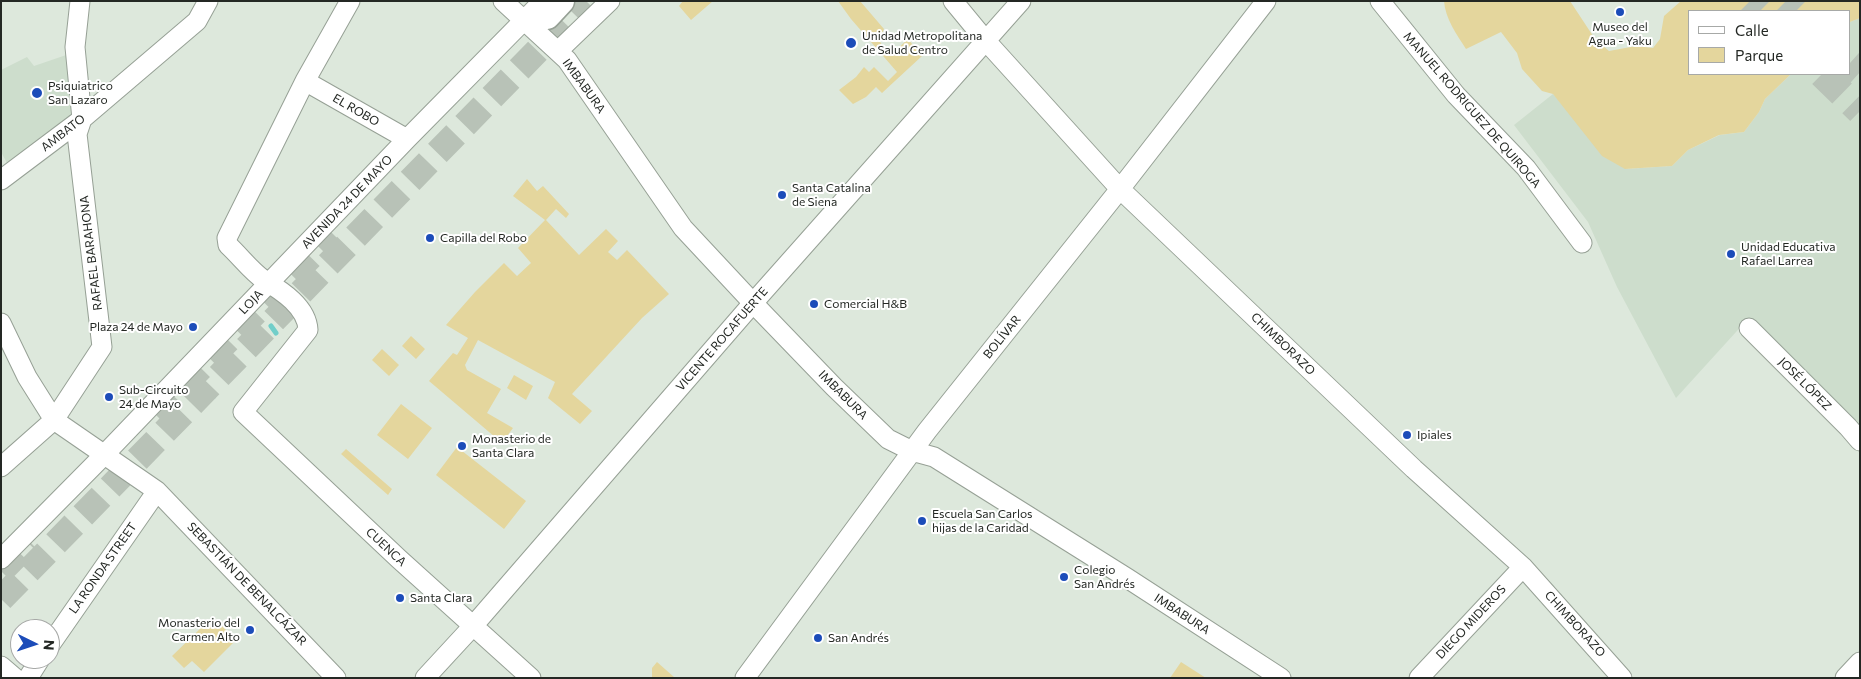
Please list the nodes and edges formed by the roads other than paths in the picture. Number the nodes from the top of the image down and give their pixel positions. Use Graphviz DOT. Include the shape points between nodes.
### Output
graph roads {
  1 [pos="80,1"];
  2 [pos="208,1"];
  3 [pos="350,1"];
  4 [pos="502,1"];
  5 [pos="610,1"];
  6 [pos="953,1"];
  7 [pos="1021,1"];
  8 [pos="1266,1"];
  9 [pos="1380,1"];
  10 [pos="538,12"];
  11 [pos="986,41"];
  12 [pos="558,51"];
  13 [pos="305,81"];
  14 [pos="82,118"];
  15 [pos="406,137"];
  16 [pos="1,180"];
  17 [pos="1120,189"];
  18 [pos="1582,243"];
  19 [pos="270,282"];
  20 [pos="752,303"];
  21 [pos="1,324"];
  22 [pos="1749,328"];
  23 [pos="54,420"];
  24 [pos="1860,441"];
  25 [pos="912,451"];
  26 [pos="102,454"];
  27 [pos="1,467"];
  28 [pos="158,491"];
  29 [pos="1,554"];
  30 [pos="1,559"];
  31 [pos="1522,566"];
  32 [pos="473,626"];
  33 [pos="60,631"];
  34 [pos="1860,662"];
  35 [pos="1,666"];
  36 [pos="15,678"];
  37 [pos="336,678"];
  38 [pos="425,678"];
  39 [pos="531,678"];
  40 [pos="745,678"];
  41 [pos="1281,678"];
  42 [pos="1419,678"];
  43 [pos="1622,678"];
  44 [pos="1845,678"];
  1 -- 14 [label="street, RAFAEL BARAHONA" via="75,48"];
  2 -- 14 [label="street, AMBATO" via="198,21"];
  3 -- 13 [label="street, LOJA"];
  4 -- 10 [label="street, IMBABURA"];
  5 -- 12 [label="street"];
  6 -- 11 [label="street, CHIMBORAZO"];
  7 -- 11 [label="street, VICENTE ROCAFUERTE"];
  8 -- 17 [label="street, BOLÍVAR"];
  9 -- 18 [label="street, MANUEL RODRIGUEZ DE QUIROGA" via="1456,95 1526,168"];
  10 -- 12 [label="street, IMBABURA"];
  10 -- 15 [label="street, AVENIDA 24 DE MAYO"];
  11 -- 17 [label="street, CHIMBORAZO"];
  11 -- 20 [label="street, VICENTE ROCAFUERTE"];
  12 -- 20 [label="street, IMBABURA" via="684,228"];
  13 -- 15 [label="street, EL ROBO"];
  13 -- 19 [label="street, LOJA" via="227,238 228,245"];
  14 -- 16 [label="street, AMBATO"];
  14 -- 23 [label="street, RAFAEL BARAHONA" via="77,134 102,347"];
  15 -- 19 [label="street, AVENIDA 24 DE MAYO"];
  17 -- 25 [label="street, BOLÍVAR"];
  17 -- 31 [label="street, CHIMBORAZO" via="1414,469"];
  19 -- 26 [label="street, LOJA"];
  19 -- 32 [label="street, CUENCA" via="302,312 308,320 308,330 243,412"];
  20 -- 25 [label="street, IMBABURA" via="888,439"];
  20 -- 32 [label="street, VICENTE ROCAFUERTE"];
  21 -- 23 [label="street" via="27,377"];
  22 -- 24 [label="street, JOSÉ LÓPEZ"];
  23 -- 26 [label="street, SEBASTIÁN DE BENALCÁZAR"];
  23 -- 27 [label="street, RAFAEL BARAHONA"];
  25 -- 40 [label="street, BOLÍVAR"];
  25 -- 41 [label="street, IMBABURA" via="934,458"];
  26 -- 28 [label="street, SEBASTIÁN DE BENALCÁZAR"];
  26 -- 29 [label="street"];
  26 -- 30 [label="street, LOJA"];
  28 -- 33 [label="street, LA RONDA STREET"];
  28 -- 37 [label="street, SEBASTIÁN DE BENALCÁZAR"];
  31 -- 42 [label="street, DIEGO MIDEROS"];
  31 -- 43 [label="street, CHIMBORAZO"];
  32 -- 38 [label="street, VICENTE ROCAFUERTE"];
  32 -- 39 [label="street, CUENCA"];
  34 -- 44 [label="street"];
  35 -- 36 [label="street"];
}
